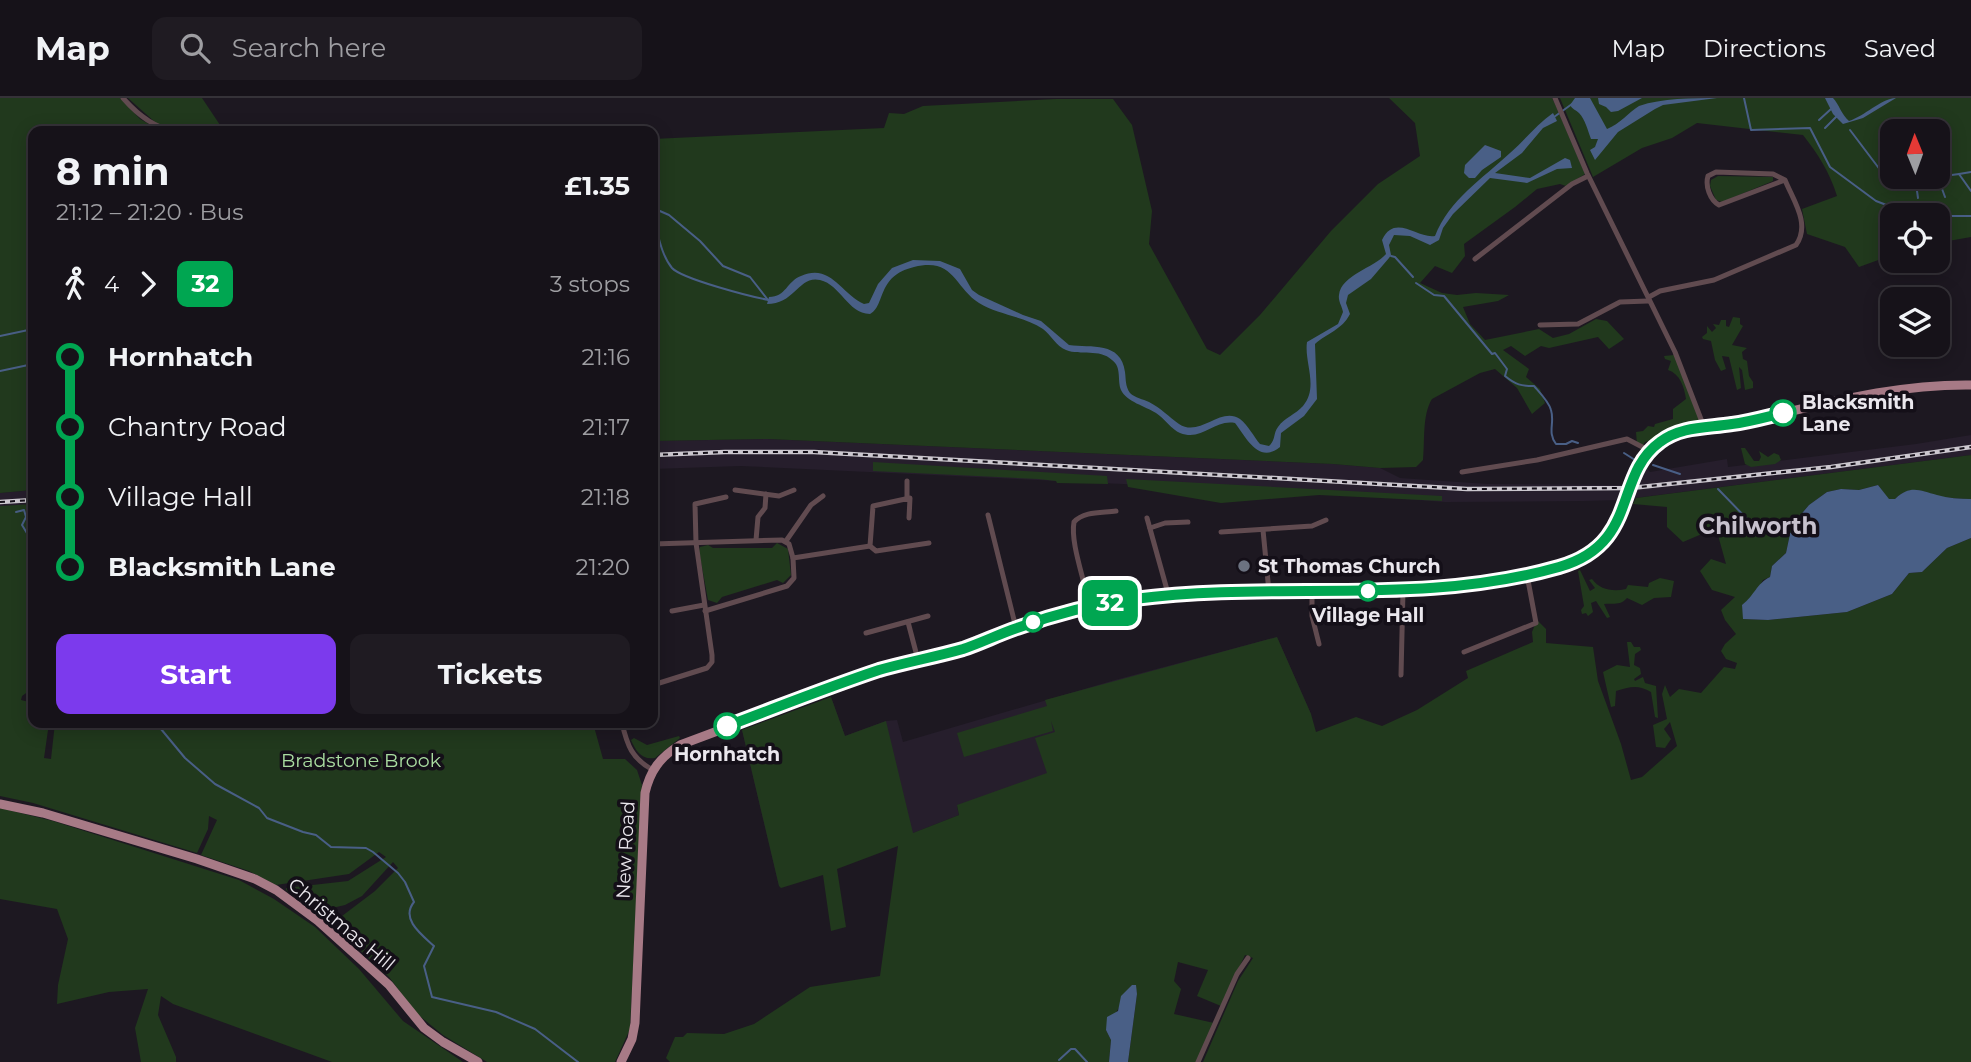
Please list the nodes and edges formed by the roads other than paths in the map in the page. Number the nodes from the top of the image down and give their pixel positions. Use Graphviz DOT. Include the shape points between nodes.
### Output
graph roads {
  1 [pos="124,98"];
  2 [pos="1555,98"];
  3 [pos="158,126"];
  4 [pos="1588,176"];
  5 [pos="1785,180"];
  6 [pos="1475,259"];
  7 [pos="1648,299"];
  8 [pos="1539,325"];
  9 [pos="1971,385"];
  10 [pos="1704,428"];
  11 [pos="1650,451"];
  12 [pos="1462,472"];
  13 [pos="907,481"];
  14 [pos="735,490"];
  15 [pos="794,490"];
  16 [pos="766,494"];
  17 [pos="823,496"];
  18 [pos="726,497"];
  19 [pos="907,499"];
  20 [pos="1116,511"];
  21 [pos="988,515"];
  22 [pos="909,518"];
  23 [pos="1147,518"];
  24 [pos="1326,520"];
  25 [pos="1188,522"];
  26 [pos="1150,528"];
  27 [pos="1263,530"];
  28 [pos="1221,532"];
  29 [pos="756,540"];
  30 [pos="786,541"];
  31 [pos="696,543"];
  32 [pos="929,543"];
  33 [pos="658,544"];
  34 [pos="870,546"];
  35 [pos="793,558"];
  36 [pos="1527,575"];
  37 [pos="1403,591"];
  38 [pos="1269,592"];
  39 [pos="1312,593"];
  40 [pos="1169,597"];
  41 [pos="1089,607"];
  42 [pos="705,608"];
  43 [pos="673,611"];
  44 [pos="928,616"];
  45 [pos="908,622"];
  46 [pos="1016,628"];
  47 [pos="866,633"];
  48 [pos="1319,644"];
  49 [pos="1464,653"];
  50 [pos="918,660"];
  51 [pos="1401,676"];
  52 [pos="658,683"];
  53 [pos="623,728"];
  54 [pos="653,770"];
  55 [pos="0,804"];
  56 [pos="1248,958"];
  57 [pos="478,1062"];
  58 [pos="621,1062"];
  59 [pos="1198,1062"];
  1 -- 3 [label="street"];
  2 -- 4 [label="street"];
  4 -- 6 [label="street"];
  4 -- 7 [label="street"];
  5 -- 5 [label="street" via="1719,205 1712,200 1707,181 1716,172 1773,174"];
  5 -- 7 [label="street" via="1802,223 1796,244 1714,280 1660,291"];
  7 -- 8 [label="street" via="1620,302 1578,324"];
  7 -- 10 [label="street" via="1675,352"];
  9 -- 10 [label="main road" via="1889,390"];
  10 -- 11 [label="main road" via="1675,433"];
  11 -- 12 [label="street" via="1627,439"];
  11 -- 36 [label="main road" via="1614,529 1596,548 1574,561"];
  13 -- 19 [label="street"];
  14 -- 16 [label="street"];
  15 -- 16 [label="street" via="779,496"];
  16 -- 29 [label="street"];
  17 -- 30 [label="street" via="811,505"];
  18 -- 31 [label="street" via="695,504"];
  19 -- 22 [label="street"];
  19 -- 34 [label="street" via="873,506"];
  20 -- 41 [label="street" via="1073,516"];
  21 -- 46 [label="street"];
  23 -- 26 [label="street"];
  24 -- 27 [label="street" via="1312,526"];
  25 -- 26 [label="street"];
  26 -- 40 [label="street"];
  27 -- 28 [label="street"];
  27 -- 38 [label="street"];
  29 -- 30 [label="street"];
  29 -- 31 [label="street"];
  30 -- 35 [label="street"];
  31 -- 33 [label="street"];
  31 -- 42 [label="street"];
  32 -- 34 [label="street" via="876,551"];
  34 -- 35 [label="street"];
  35 -- 42 [label="street" via="794,578 787,586"];
  36 -- 37 [label="main road" via="1489,584"];
  36 -- 49 [label="street" via="1536,623"];
  37 -- 39 [label="main road"];
  37 -- 51 [label="street"];
  38 -- 39 [label="main road"];
  38 -- 40 [label="main road"];
  39 -- 48 [label="street"];
  40 -- 41 [label="main road"];
  41 -- 46 [label="main road"];
  42 -- 43 [label="street"];
  42 -- 52 [label="street" via="710,665"];
  44 -- 45 [label="street"];
  45 -- 47 [label="street"];
  45 -- 50 [label="street"];
  46 -- 50 [label="main road"];
  50 -- 54 [label="main road" via="696,737 672,750"];
  53 -- 54 [label="street" via="632,754"];
  54 -- 58 [label="main road, New Road" via="645,793 635,1023"];
  55 -- 57 [label="main road, Christmas Hill" via="117,834 265,884 297,904 380,978 424,1028"];
  56 -- 59 [label="street"];
}
